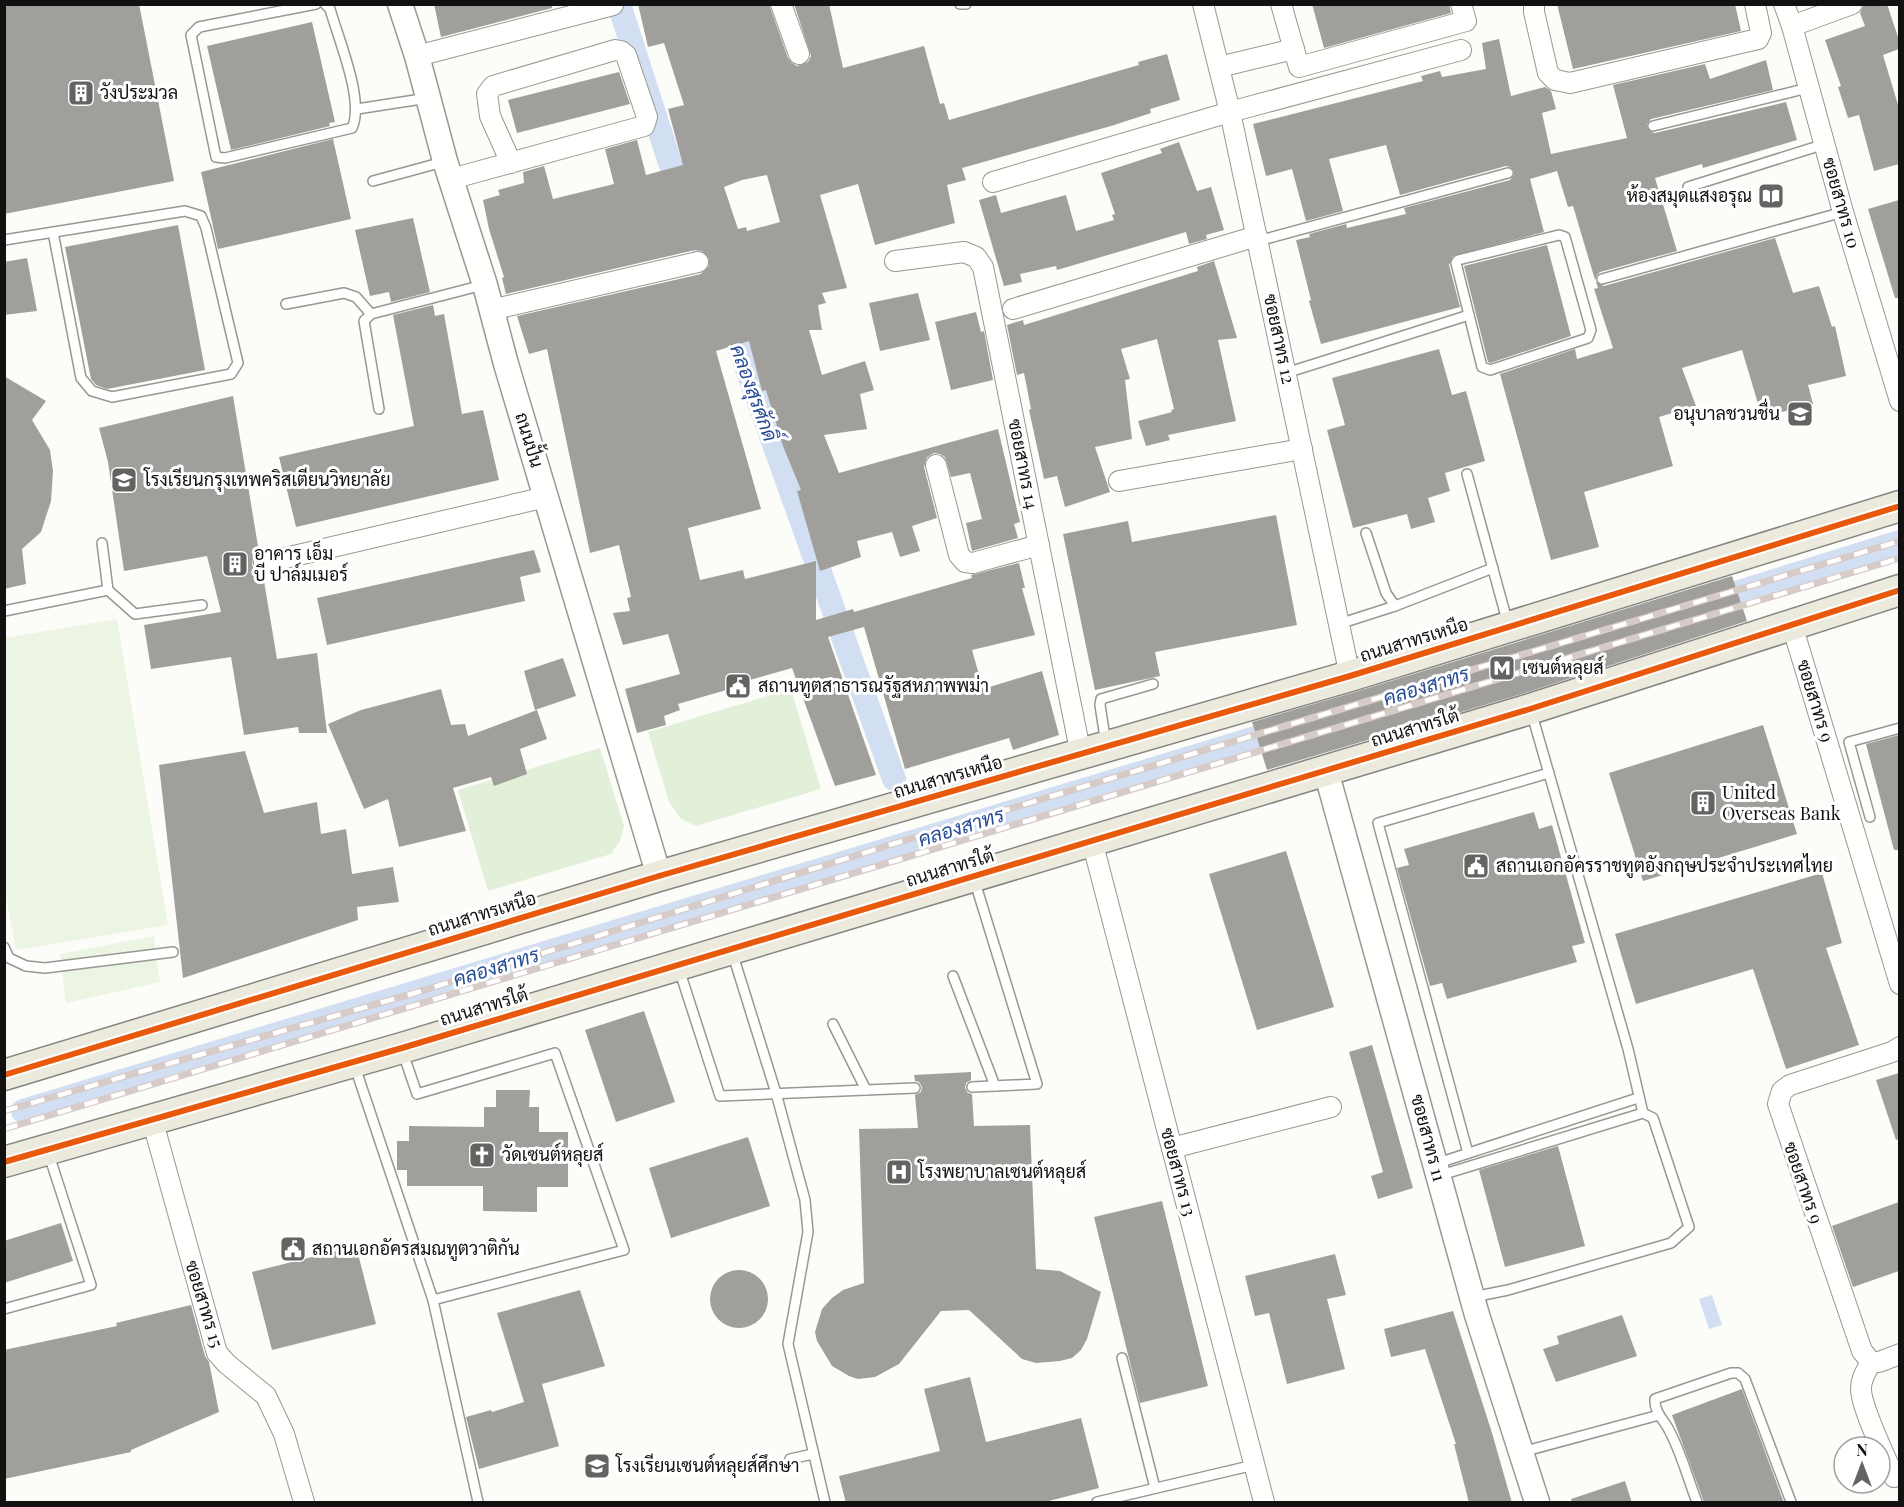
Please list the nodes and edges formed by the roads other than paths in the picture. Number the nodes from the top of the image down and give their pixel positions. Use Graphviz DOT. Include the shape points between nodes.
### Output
graph roads {
  1 [pos="316,4"];
  2 [pos="325,4"];
  3 [pos="400,4"];
  4 [pos="781,4"];
  5 [pos="960,4"];
  6 [pos="966,4"];
  7 [pos="1203,4"];
  8 [pos="1281,4"];
  9 [pos="1461,4"];
  10 [pos="1534,4"];
  11 [pos="1755,4"];
  12 [pos="1784,4"];
  13 [pos="1852,4"];
  14 [pos="614,5"];
  15 [pos="1792,26"];
  16 [pos="1294,49"];
  17 [pos="1461,50"];
  18 [pos="799,54"];
  19 [pos="417,57"];
  20 [pos="1219,67"];
  21 [pos="1808,88"];
  22 [pos="428,98"];
  23 [pos="357,109"];
  24 [pos="1230,112"];
  25 [pos="1653,126"];
  26 [pos="1825,144"];
  27 [pos="511,163"];
  28 [pos="448,170"];
  29 [pos="1508,173"];
  30 [pos="373,181"];
  31 [pos="993,182"];
  32 [pos="1688,187"];
  33 [pos="1843,212"];
  34 [pos="53,232"];
  35 [pos="1257,238"];
  36 [pos="4,240"];
  37 [pos="895,261"];
  38 [pos="698,262"];
  39 [pos="1602,279"];
  40 [pos="485,285"];
  41 [pos="286,304"];
  42 [pos="1013,309"];
  43 [pos="491,310"];
  44 [pos="370,314"];
  45 [pos="1468,315"];
  46 [pos="1286,373"];
  47 [pos="1899,401"];
  48 [pos="378,409"];
  49 [pos="1302,449"];
  50 [pos="936,465"];
  51 [pos="1467,474"];
  52 [pos="1119,481"];
  53 [pos="546,497"];
  54 [pos="1891,513"];
  55 [pos="1366,533"];
  56 [pos="102,543"];
  57 [pos="1039,545"];
  58 [pos="264,563"];
  59 [pos="1492,568"];
  60 [pos="1899,589"];
  61 [pos="108,590"];
  62 [pos="202,605"];
  63 [pos="1395,606"];
  64 [pos="4,611"];
  65 [pos="1339,624"];
  66 [pos="1792,625"];
  67 [pos="1508,627"];
  68 [pos="1350,675"];
  69 [pos="1153,684"];
  70 [pos="1530,709"];
  71 [pos="1899,728"];
  72 [pos="1094,751"];
  73 [pos="1326,771"];
  74 [pos="1548,773"];
  75 [pos="1870,817"];
  76 [pos="1092,841"];
  77 [pos="659,876"];
  78 [pos="973,876"];
  79 [pos="4,947"];
  80 [pos="731,949"];
  81 [pos="173,952"];
  82 [pos="677,964"];
  83 [pos="953,976"];
  84 [pos="1899,984"];
  85 [pos="833,1024"];
  86 [pos="1899,1047"];
  87 [pos="402,1048"];
  88 [pos="353,1062"];
  89 [pos="4,1075"];
  90 [pos="995,1086"];
  91 [pos="972,1087"];
  92 [pos="915,1088"];
  93 [pos="866,1090"];
  94 [pos="776,1093"];
  95 [pos="1638,1098"];
  96 [pos="1331,1107"];
  97 [pos="1643,1113"];
  98 [pos="152,1119"];
  99 [pos="1172,1148"];
  100 [pos="47,1150"];
  101 [pos="6,1151"];
  102 [pos="1468,1153"];
  103 [pos="1437,1170"];
  104 [pos="1473,1297"];
  105 [pos="433,1300"];
  106 [pos="4,1309"];
  107 [pos="1899,1354"];
  108 [pos="1122,1358"];
  109 [pos="1872,1362"];
  110 [pos="1659,1415"];
  111 [pos="1521,1452"];
  112 [pos="813,1454"];
  113 [pos="790,1459"];
  114 [pos="1254,1465"];
  115 [pos="1894,1477"];
  116 [pos="1155,1488"];
  117 [pos="304,1503"];
  118 [pos="478,1503"];
  119 [pos="825,1503"];
  120 [pos="1097,1503"];
  121 [pos="1264,1503"];
  122 [pos="1537,1503"];
  123 [pos="1697,1503"];
  124 [pos="1791,1503"];
  1 -- 23 [label="lane" via="199,27 191,35 216,157 352,128"];
  2 -- 23 [label="lane" via="330,9"];
  3 -- 19 [label="street, ถนนปั้น"];
  4 -- 18 [label="street"];
  5 -- 6 [label="lane"];
  7 -- 20 [label="street, ซอยสาทร 12"];
  8 -- 16 [label="street"];
  9 -- 16 [label="street" via="1466,21 1299,67"];
  10 -- 11 [label="street" via="1548,73 1555,80 1570,83 1758,39 1761,33"];
  12 -- 15 [label="street, ซอยสาทร 10"];
  13 -- 15 [label="street"];
  14 -- 19 [label="street"];
  15 -- 21 [label="street, ซอยสาทร 10"];
  16 -- 20 [label="street"];
  17 -- 24 [label="street"];
  19 -- 22 [label="street, ถนนปั้น"];
  20 -- 24 [label="street, ซอยสาทร 12"];
  21 -- 25 [label="lane"];
  21 -- 26 [label="street, ซอยสาทร 10"];
  22 -- 23 [label="lane"];
  22 -- 28 [label="street, ถนนปั้น"];
  24 -- 31 [label="street"];
  24 -- 35 [label="street, ซอยสาทร 12"];
  26 -- 32 [label="lane"];
  26 -- 33 [label="street, ซอยสาทร 10"];
  27 -- 27 [label="street" via="644,126 647,117 626,55 615,50 494,86 487,94 490,116"];
  27 -- 28 [label="street"];
  28 -- 30 [label="lane"];
  28 -- 40 [label="street, ถนนปั้น"];
  29 -- 35 [label="lane"];
  33 -- 39 [label="lane"];
  33 -- 47 [label="street, ซอยสาทร 10"];
  34 -- 34 [label="lane" via="81,378 92,391 112,397 231,374 238,363 201,216 185,211"];
  34 -- 36 [label="lane"];
  35 -- 42 [label="street"];
  35 -- 46 [label="street, ซอยสาทร 12"];
  37 -- 57 [label="street, ซอยสาทร 14" via="964,252 976,257 983,267"];
  38 -- 43 [label="street"];
  40 -- 43 [label="street, ถนนปั้น"];
  40 -- 44 [label="lane"];
  41 -- 44 [label="lane" via="344,293 356,297"];
  43 -- 53 [label="street, ถนนปั้น"];
  44 -- 48 [label="lane" via="364,321"];
  45 -- 45 [label="lane" via="1482,368 1486,370 1588,338 1592,330 1565,237 1559,235 1458,260 1456,266"];
  45 -- 46 [label="lane"];
  46 -- 49 [label="street, ซอยสาทร 12"];
  49 -- 52 [label="street"];
  49 -- 65 [label="street, ซอยสาทร 12"];
  50 -- 57 [label="street" via="959,555 965,562"];
  51 -- 59 [label="lane"];
  53 -- 58 [label="street"];
  53 -- 77 [label="street, ถนนปั้น"];
  54 -- 67 [label="main road, ถนนสาทรเหนือ"];
  55 -- 63 [label="lane" via="1386,593"];
  56 -- 61 [label="lane"];
  57 -- 72 [label="street, ซอยสาทร 14"];
  59 -- 63 [label="lane"];
  59 -- 67 [label="lane"];
  60 -- 66 [label="main road, ถนนสาทรใต้"];
  61 -- 62 [label="lane" via="135,614"];
  61 -- 64 [label="lane"];
  63 -- 65 [label="lane"];
  65 -- 68 [label="street, ซอยสาทร 12"];
  66 -- 70 [label="main road, ถนนสาทรใต้"];
  66 -- 84 [label="street, ซอยสาทร 9"];
  67 -- 68 [label="main road, ถนนสาทรเหนือ"];
  68 -- 72 [label="main road, ถนนสาทรเหนือ"];
  69 -- 72 [label="lane" via="1101,699"];
  70 -- 73 [label="main road, ถนนสาทรใต้"];
  70 -- 74 [label="lane"];
  71 -- 75 [label="lane" via="1849,742"];
  72 -- 77 [label="main road, ถนนสาทรเหนือ"];
  73 -- 76 [label="main road, ถนนสาทรใต้"];
  73 -- 103 [label="street, ซอยสาทร 11"];
  74 -- 95 [label="lane" via="1628,1049"];
  74 -- 102 [label="lane" via="1378,823"];
  76 -- 78 [label="main road, ถนนสาทรใต้"];
  76 -- 99 [label="street, ซอยสาทร 13"];
  77 -- 89 [label="main road, ถนนสาทรเหนือ"];
  78 -- 80 [label="main road, ถนนสาทรใต้"];
  78 -- 90 [label="lane" via="1037,1084"];
  79 -- 81 [label="lane" via="9,958 26,966 45,968"];
  80 -- 82 [label="main road, ถนนสาทรใต้"];
  80 -- 94 [label="lane"];
  82 -- 87 [label="main road, ถนนสาทรใต้"];
  82 -- 94 [label="lane" via="720,1095"];
  83 -- 90 [label="lane"];
  85 -- 93 [label="lane"];
  86 -- 109 [label="street, ซอยสาทร 9" via="1790,1085 1782,1091 1778,1104 1862,1352"];
  87 -- 88 [label="main road, ถนนสาทรใต้"];
  87 -- 105 [label="lane" via="417,1094 555,1053 624,1250"];
  88 -- 98 [label="main road, ถนนสาทรใต้"];
  88 -- 105 [label="lane"];
  90 -- 91 [label="lane"];
  92 -- 93 [label="lane"];
  93 -- 94 [label="lane"];
  94 -- 112 [label="lane" via="806,1200 808,1232 788,1344"];
  95 -- 97 [label="lane"];
  95 -- 102 [label="lane"];
  96 -- 99 [label="street"];
  97 -- 103 [label="lane"];
  97 -- 104 [label="lane" via="1653,1118 1689,1227 1671,1243"];
  98 -- 100 [label="main road, ถนนสาทรใต้"];
  98 -- 117 [label="street, ซอยสาทร 15" via="217,1353 267,1396 284,1434"];
  99 -- 114 [label="street, ซอยสาทร 13"];
  100 -- 101 [label="main road, ถนนสาทรใต้"];
  100 -- 106 [label="lane" via="91,1285"];
  102 -- 103 [label="lane"];
  103 -- 104 [label="street, ซอยสาทร 11"];
  104 -- 111 [label="street, ซอยสาทร 11"];
  105 -- 118 [label="lane"];
  107 -- 109 [label="street"];
  108 -- 116 [label="lane"];
  109 -- 115 [label="street" via="1863,1376 1864,1405"];
  110 -- 111 [label="lane"];
  110 -- 123 [label="lane" via="1669,1430"];
  110 -- 124 [label="lane" via="1655,1400 1738,1373 1745,1379"];
  111 -- 122 [label="street, ซอยสาทร 11"];
  112 -- 113 [label="lane"];
  112 -- 119 [label="lane"];
  114 -- 116 [label="lane"];
  114 -- 121 [label="street, ซอยสาทร 13"];
  116 -- 120 [label="lane"];
}
